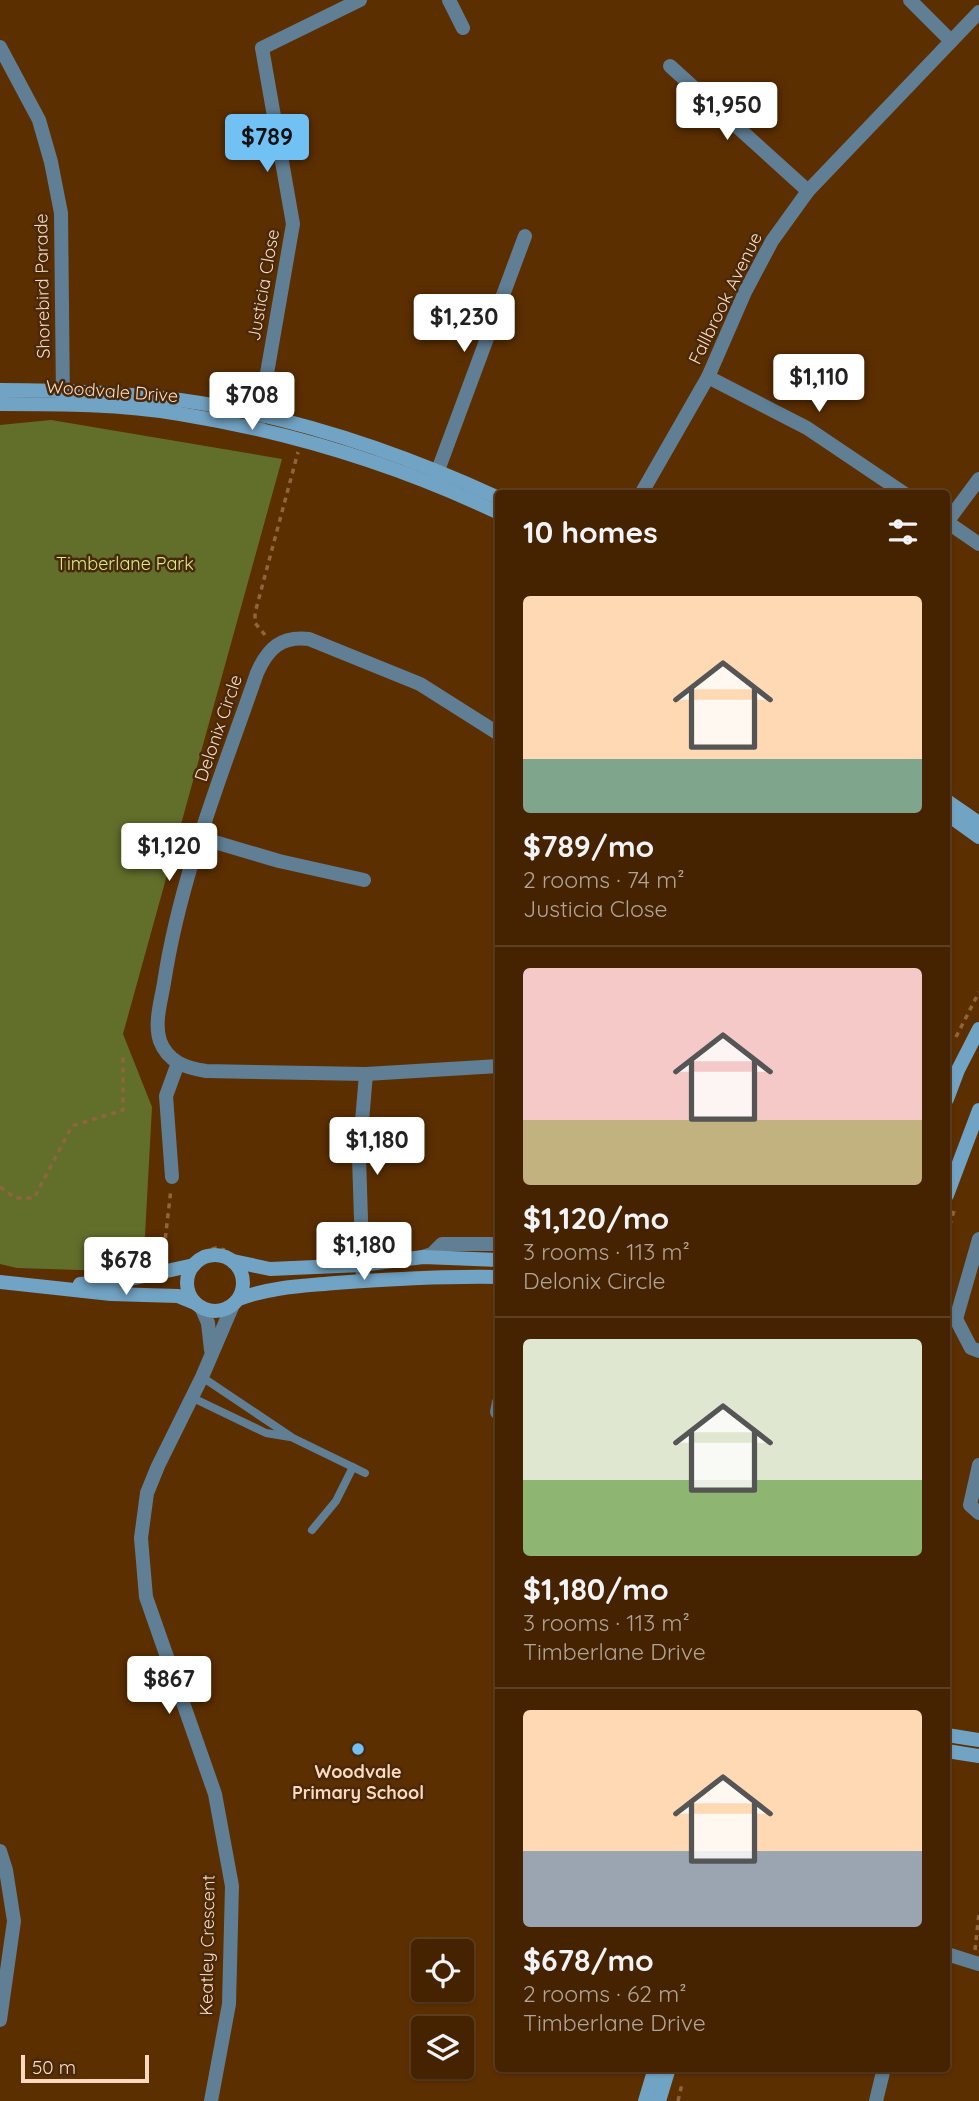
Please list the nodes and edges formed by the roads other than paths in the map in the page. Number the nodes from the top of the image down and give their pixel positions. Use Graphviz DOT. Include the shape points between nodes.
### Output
graph roads {
  1 [pos="360,0"];
  2 [pos="449,0"];
  3 [pos="910,0"];
  4 [pos="979,12"];
  5 [pos="463,28"];
  6 [pos="951,41"];
  7 [pos="1,51"];
  8 [pos="670,66"];
  9 [pos="808,191"];
  10 [pos="525,236"];
  11 [pos="708,377"];
  12 [pos="0,390"];
  13 [pos="63,397"];
  14 [pos="0,404"];
  15 [pos="258,423"];
  16 [pos="436,476"];
  17 [pos="979,479"];
  18 [pos="643,490"];
  19 [pos="899,490"];
  20 [pos="495,497"];
  21 [pos="495,511"];
  22 [pos="950,518"];
  23 [pos="950,524"];
  24 [pos="979,544"];
  25 [pos="495,731"];
  26 [pos="950,803"];
  27 [pos="950,816"];
  28 [pos="979,823"];
  29 [pos="979,837"];
  30 [pos="201,838"];
  31 [pos="363,880"];
  32 [pos="977,1036"];
  33 [pos="178,1063"];
  34 [pos="495,1066"];
  35 [pos="366,1074"];
  36 [pos="950,1093"];
  37 [pos="979,1110"];
  38 [pos="172,1177"];
  39 [pos="950,1187"];
  40 [pos="979,1239"];
  41 [pos="495,1244"];
  42 [pos="230,1256"];
  43 [pos="423,1257"];
  44 [pos="195,1260"];
  45 [pos="495,1260"];
  46 [pos="361,1265"];
  47 [pos="495,1277"];
  48 [pos="363,1281"];
  49 [pos="0,1282"];
  50 [pos="51,1286"];
  51 [pos="235,1303"];
  52 [pos="198,1306"];
  53 [pos="979,1351"];
  54 [pos="211,1355"];
  55 [pos="202,1377"];
  56 [pos="193,1398"];
  57 [pos="293,1438"];
  58 [pos="979,1465"];
  59 [pos="353,1467"];
  60 [pos="365,1473"];
  61 [pos="979,1513"];
  62 [pos="312,1530"];
  63 [pos="950,1735"];
  64 [pos="979,1740"];
  65 [pos="950,1751"];
  66 [pos="979,1756"];
  67 [pos="0,1851"];
  68 [pos="950,1955"];
  69 [pos="976,1962"];
  70 [pos="2,1994"];
  71 [pos="0,2020"];
  72 [pos="654,2072"];
  73 [pos="667,2072"];
  74 [pos="883,2072"];
  75 [pos="211,2101"];
  76 [pos="650,2101"];
  77 [pos="876,2101"];
  1 -- 15 [label="street, Justicia Close" via="262,48 293,224"];
  2 -- 5 [label="street"];
  3 -- 6 [label="street"];
  4 -- 6 [label="street, Fallbrook Avenue"];
  6 -- 9 [label="street, Fallbrook Avenue"];
  7 -- 13 [label="street, Shorebird Parade" via="39,120 61,213"];
  8 -- 9 [label="street"];
  9 -- 11 [label="street, Fallbrook Avenue" via="772,241"];
  10 -- 16 [label="street"];
  11 -- 18 [label="street, Fallbrook Avenue"];
  11 -- 19 [label="street" via="807,428"];
  12 -- 13 [label="street, Woodvale Drive"];
  13 -- 14 [label="street, Woodvale Drive"];
  13 -- 15 [label="street, Woodvale Drive"];
  15 -- 16 [label="street, Woodvale Drive" via="295,438"];
  16 -- 20 [label="street, Woodvale Drive"];
  16 -- 21 [label="street, Woodvale Drive"];
  17 -- 22 [label="street"];
  23 -- 24 [label="street"];
  25 -- 30 [label="street, Delonix Circle" via="420,684 387,669 309,639 275,644 257,673"];
  26 -- 28 [label="street"];
  27 -- 29 [label="street"];
  30 -- 31 [label="street"];
  30 -- 33 [label="street, Delonix Circle" via="173,929 159,1011 160,1040"];
  32 -- 36 [label="street"];
  33 -- 35 [label="street" via="206,1071"];
  33 -- 38 [label="street" via="166,1096"];
  34 -- 35 [label="street"];
  35 -- 46 [label="street" via="359,1157"];
  37 -- 39 [label="street"];
  40 -- 53 [label="street" via="956,1319 971,1348"];
  41 -- 43 [label="street" via="442,1244"];
  42 -- 44 [label="street"];
  42 -- 46 [label="street" via="270,1269"];
  42 -- 51 [label="street" via="242,1275 243,1291"];
  43 -- 45 [label="street"];
  43 -- 46 [label="street"];
  44 -- 50 [label="street" via="126,1280"];
  44 -- 52 [label="street" via="187,1288"];
  46 -- 48 [label="street"];
  47 -- 48 [label="street"];
  48 -- 51 [label="street" via="259,1291"];
  49 -- 50 [label="street"];
  50 -- 52 [label="street" via="178,1296"];
  51 -- 52 [label="street" via="217,1312"];
  51 -- 54 [label="street, Keatley Crescent"];
  52 -- 54 [label="street, Keatley Crescent" via="208,1323"];
  54 -- 55 [label="street, Keatley Crescent"];
  55 -- 56 [label="street, Keatley Crescent"];
  55 -- 57 [label="lane"];
  56 -- 57 [label="lane" via="266,1433"];
  56 -- 75 [label="street, Keatley Crescent" via="147,1493 141,1538 146,1597 215,1794 232,1886 229,2004"];
  57 -- 59 [label="lane"];
  58 -- 61 [label="street" via="970,1505"];
  59 -- 60 [label="lane"];
  59 -- 62 [label="lane" via="336,1501"];
  63 -- 64 [label="street"];
  65 -- 66 [label="street"];
  67 -- 70 [label="street" via="14,1921"];
  68 -- 69 [label="street"];
  70 -- 71 [label="street"];
  72 -- 76 [label="street"];
  73 -- 76 [label="street"];
  74 -- 77 [label="street"];
}
